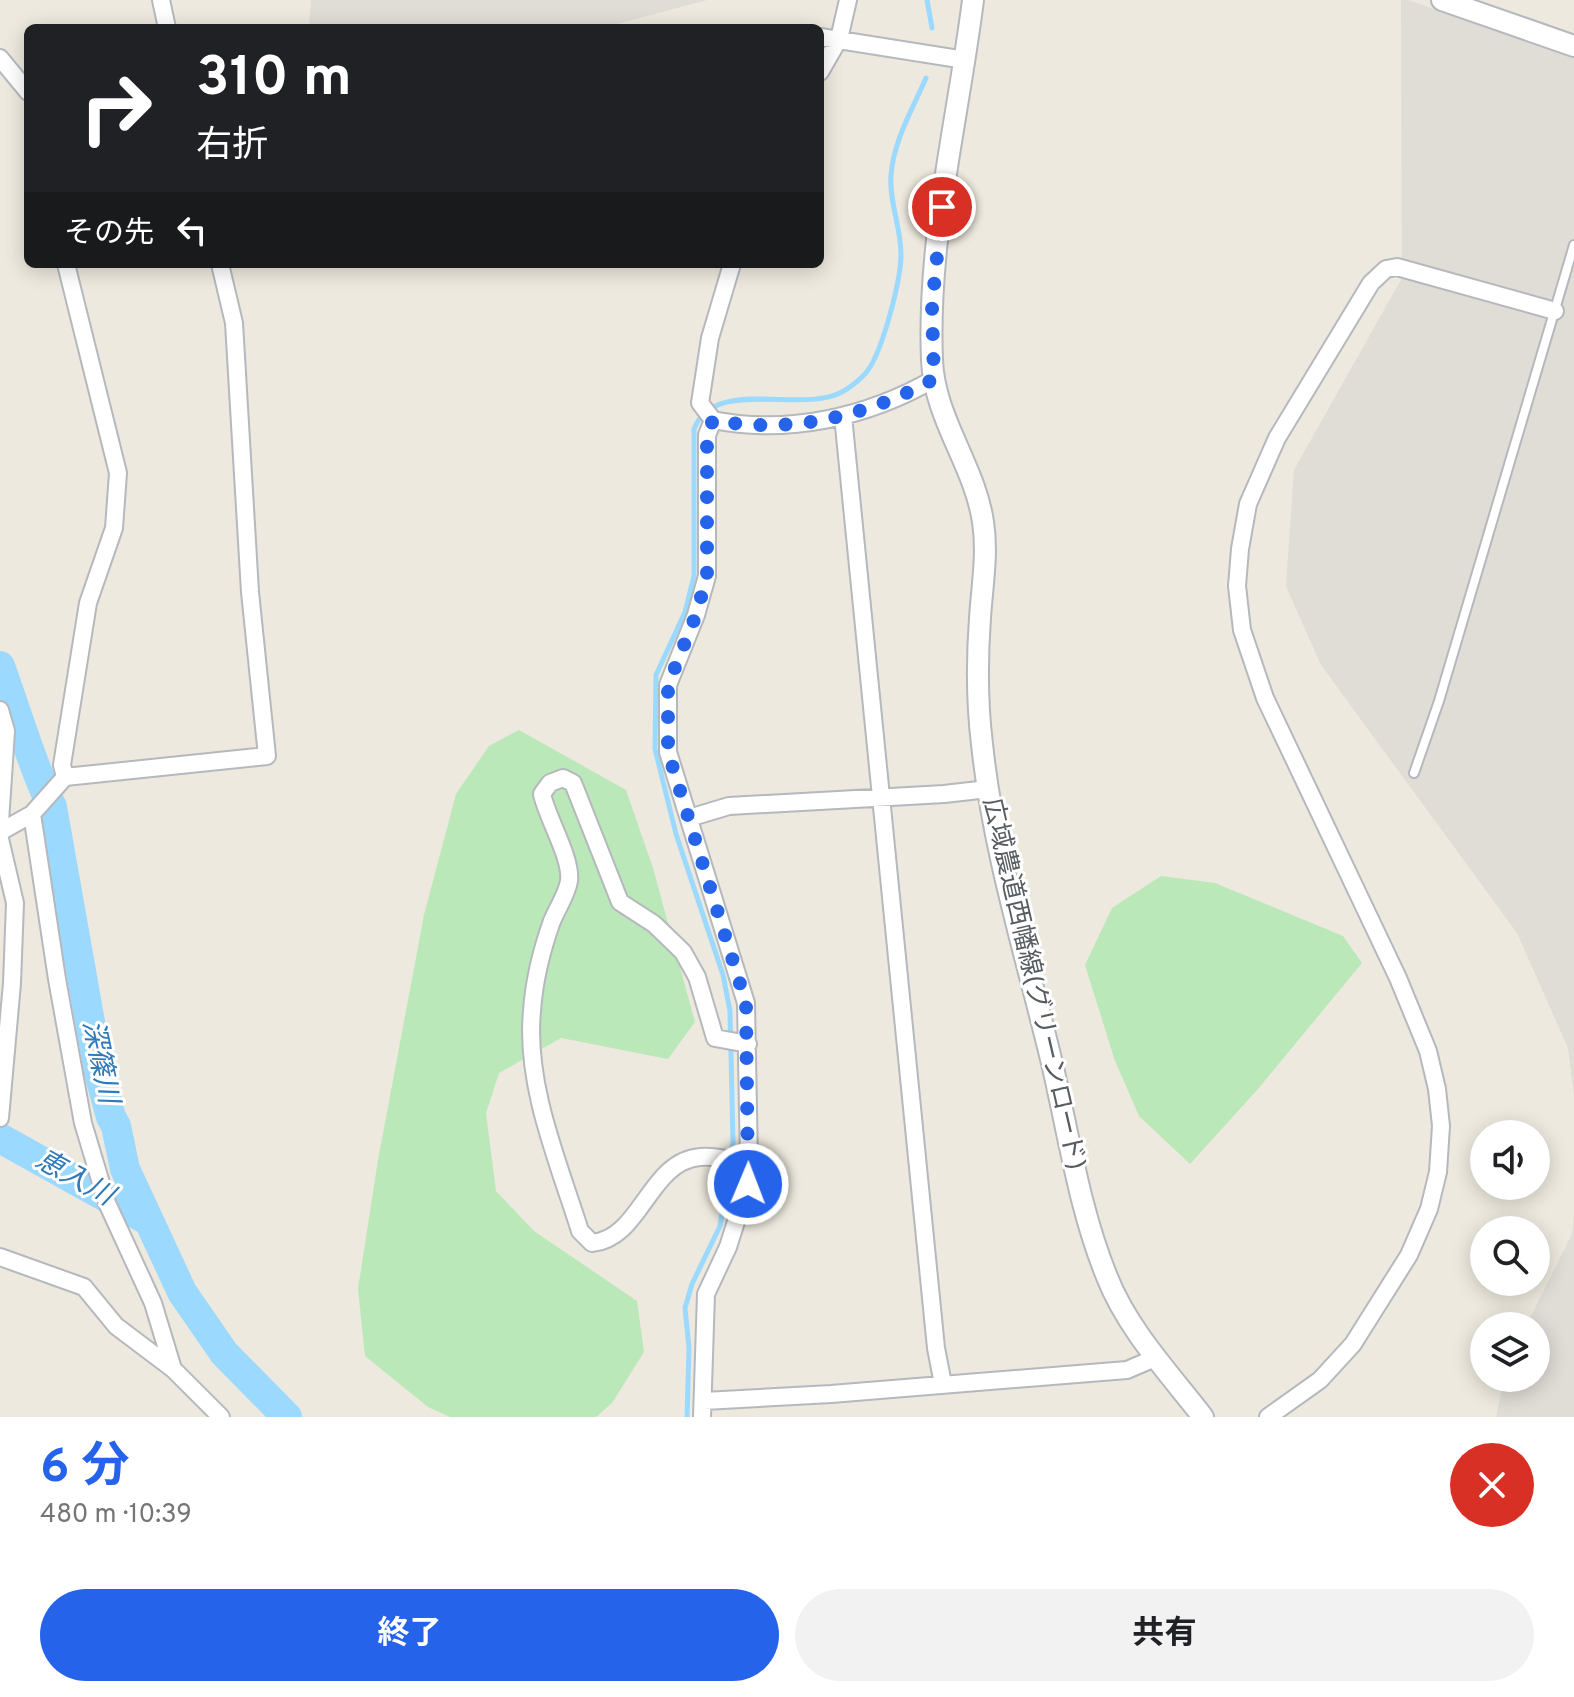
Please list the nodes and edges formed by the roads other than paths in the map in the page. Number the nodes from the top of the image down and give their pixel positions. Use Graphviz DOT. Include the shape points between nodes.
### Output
graph roads {
  1 [pos="161,0"];
  2 [pos="848,0"];
  3 [pos="973,0"];
  4 [pos="1442,0"];
  5 [pos="166,24"];
  6 [pos="824,37"];
  7 [pos="839,39"];
  8 [pos="1574,46"];
  9 [pos="0,58"];
  10 [pos="965,60"];
  11 [pos="824,65"];
  12 [pos="24,87"];
  13 [pos="1574,245"];
  14 [pos="67,268"];
  15 [pos="221,268"];
  16 [pos="731,268"];
  17 [pos="1555,311"];
  18 [pos="934,379"];
  19 [pos="843,416"];
  20 [pos="713,420"];
  21 [pos="0,710"];
  22 [pos="1414,773"];
  23 [pos="65,777"];
  24 [pos="988,789"];
  25 [pos="882,798"];
  26 [pos="32,814"];
  27 [pos="689,818"];
  28 [pos="0,822"];
  29 [pos="0,832"];
  30 [pos="0,839"];
  31 [pos="745,1043"];
  32 [pos="0,1118"];
  33 [pos="738,1161"];
  34 [pos="0,1257"];
  35 [pos="1155,1358"];
  36 [pos="173,1369"];
  37 [pos="943,1384"];
  38 [pos="703,1409"];
  39 [pos="221,1417"];
  40 [pos="1203,1417"];
  41 [pos="1268,1417"];
  1 -- 5 [label="street"];
  2 -- 7 [label="street"];
  3 -- 10 [label="street, 広域農道西幡線(グリーンロード)"];
  4 -- 8 [label="street"];
  6 -- 7 [label="street"];
  7 -- 10 [label="street"];
  7 -- 11 [label="street"];
  9 -- 12 [label="street"];
  10 -- 18 [label="street, 広域農道西幡線(グリーンロード)" via="937,252"];
  13 -- 17 [label="lane"];
  14 -- 23 [label="street" via="119,492 114,528 82,634 62,765"];
  15 -- 23 [label="street" via="234,323 250,592 267,756"];
  16 -- 20 [label="street" via="710,338 700,403"];
  17 -- 22 [label="lane"];
  17 -- 41 [label="street" via="1397,267 1386,269 1371,283 1277,438 1248,504 1237,586 1242,630 1265,698 1428,1051 1441,1126 1429,1209 1409,1255 1353,1344 1320,1380"];
  18 -- 19 [label="street" via="903,396"];
  18 -- 24 [label="street, 広域農道西幡線(グリーンロード)" via="983,521 979,689"];
  19 -- 20 [label="street" via="759,427"];
  19 -- 25 [label="street"];
  20 -- 27 [label="street" via="707,435 707,576 668,685 668,752"];
  21 -- 28 [label="street" via="6,762"];
  23 -- 26 [label="street"];
  24 -- 25 [label="street"];
  24 -- 35 [label="street, 広域農道西幡線(グリーンロード)" via="999,858 1083,1206 1108,1280"];
  25 -- 27 [label="street" via="729,806"];
  25 -- 37 [label="street"];
  26 -- 29 [label="street"];
  26 -- 36 [label="street" via="83,1123 107,1203 153,1303"];
  27 -- 31 [label="street" via="746,1003"];
  30 -- 32 [label="street" via="15,903"];
  31 -- 33 [label="street"];
  31 -- 33 [label="street" via="715,1038 697,977 683,952 620,902 573,783 563,778 550,783 542,794 569,881 538,971 532,1050 543,1113 580,1231 592,1243 617,1233 675,1164 700,1157"];
  33 -- 38 [label="street" via="748,1184 706,1294"];
  34 -- 36 [label="street" via="84,1287 116,1326"];
  35 -- 37 [label="street" via="1127,1370"];
  35 -- 40 [label="street, 広域農道西幡線(グリーンロード)"];
  36 -- 39 [label="street"];
  37 -- 38 [label="street"];
}
